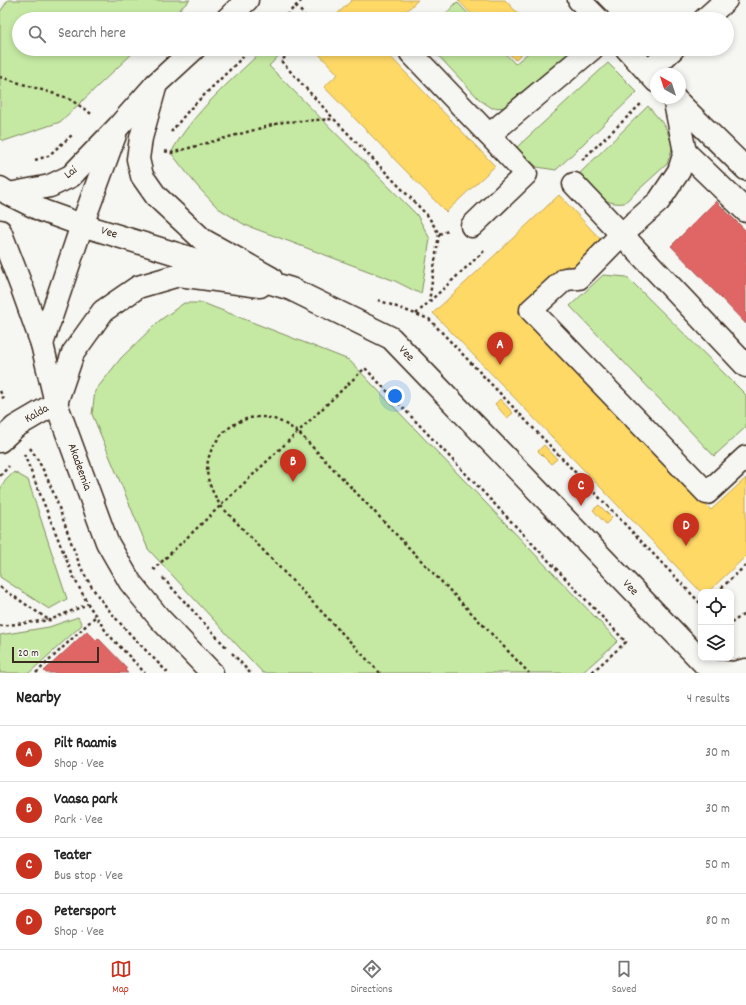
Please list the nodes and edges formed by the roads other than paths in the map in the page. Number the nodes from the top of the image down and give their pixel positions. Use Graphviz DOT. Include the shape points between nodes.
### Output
graph roads {
  1 [pos="247,0"];
  2 [pos="579,0"];
  3 [pos="726,0"];
  4 [pos="234,12"];
  5 [pos="591,12"];
  6 [pos="713,12"];
  7 [pos="186,56"];
  8 [pos="415,56"];
  9 [pos="584,56"];
  10 [pos="633,56"];
  11 [pos="668,56"];
  12 [pos="658,68"];
  13 [pos="650,74"];
  14 [pos="156,84"];
  15 [pos="675,104"];
  16 [pos="680,104"];
  17 [pos="118,127"];
  18 [pos="489,135"];
  19 [pos="685,152"];
  20 [pos="746,169"];
  21 [pos="574,184"];
  22 [pos="5,191"];
  23 [pos="746,211"];
  24 [pos="82,225"];
  25 [pos="472,226"];
  26 [pos="0,234"];
  27 [pos="621,235"];
  28 [pos="291,290"];
  29 [pos="42,344"];
  30 [pos="746,366"];
  31 [pos="56,403"];
  32 [pos="7,434"];
  33 [pos="746,457"];
  34 [pos="746,670"];
  35 [pos="712,672"];
  36 [pos="212,673"];
  1 -- 4 [label="main road"];
  2 -- 5 [label="main road"];
  3 -- 6 [label="main road"];
  7 -- 14 [label="main road, Lai"];
  8 -- 18 [label="main road"];
  9 -- 18 [label="main road"];
  10 -- 13 [label="main road"];
  11 -- 12 [label="main road"];
  14 -- 17 [label="main road, Lai"];
  14 -- 28 [label="main road" via="138,159 142,176 156,196 203,240"];
  15 -- 19 [label="main road"];
  16 -- 20 [label="main road"];
  17 -- 22 [label="main road, Lai" via="71,176 50,186"];
  17 -- 24 [label="main road, Lai"];
  18 -- 25 [label="main road" via="526,174"];
  19 -- 23 [label="main road"];
  19 -- 27 [label="main road" via="680,172 659,201"];
  21 -- 27 [label="main road"];
  22 -- 24 [label="main road, Vee" via="43,211"];
  24 -- 28 [label="main road, Vee"];
  24 -- 29 [label="main road, Lai"];
  26 -- 29 [label="main road, Akadeemia"];
  27 -- 30 [label="main road"];
  27 -- 33 [label="main road" via="579,278 565,280 531,310 707,493"];
  28 -- 31 [label="main road" via="179,275 138,287 103,311 73,353"];
  28 -- 35 [label="main road, Vee" via="391,338"];
  29 -- 31 [label="main road, Akadeemia"];
  31 -- 32 [label="main road, Kalda"];
  31 -- 36 [label="main road, Akadeemia" via="107,542 130,582 160,619"];
  34 -- 35 [label="main road" via="734,673"];
}
